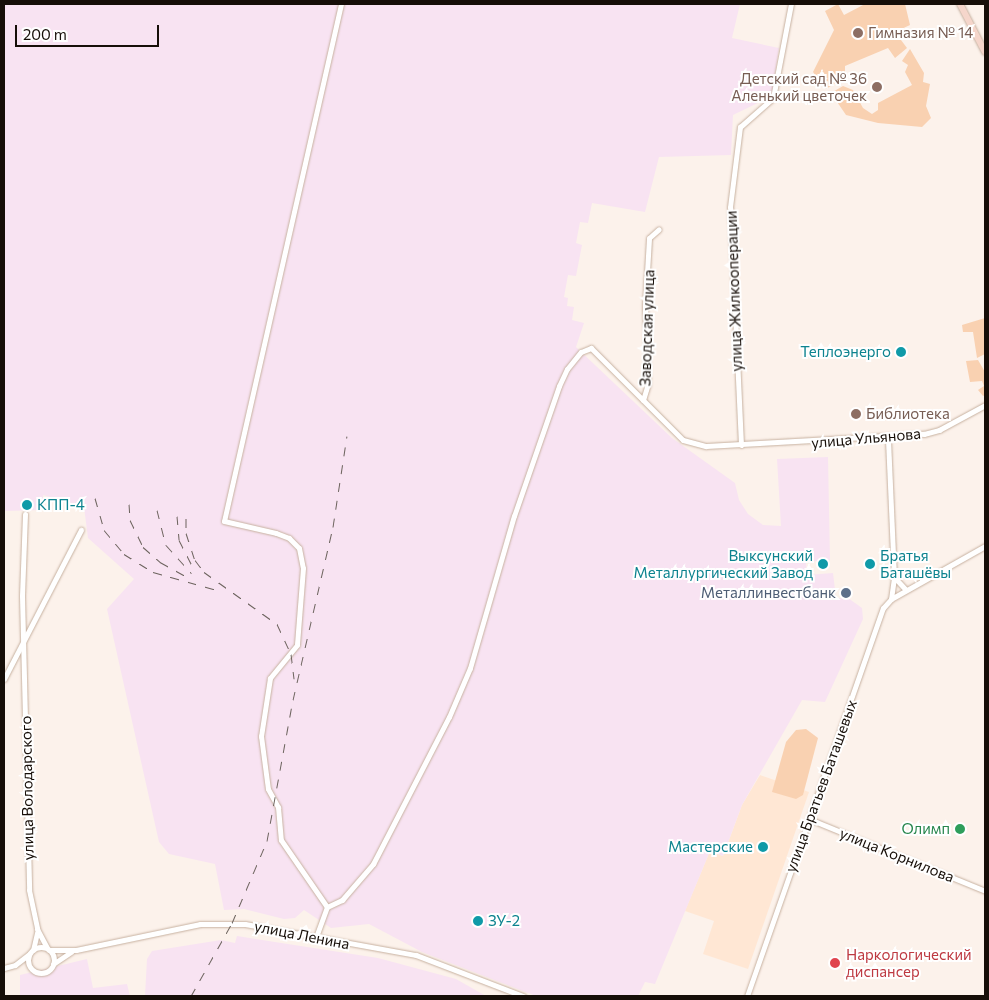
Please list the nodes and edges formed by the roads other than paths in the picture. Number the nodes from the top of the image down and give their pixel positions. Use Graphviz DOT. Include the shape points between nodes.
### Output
graph roads {
  1 [pos="341,4"];
  2 [pos="791,4"];
  3 [pos="960,4"];
  4 [pos="985,52"];
  5 [pos="659,229"];
  6 [pos="643,400"];
  7 [pos="985,406"];
  8 [pos="888,438"];
  9 [pos="741,446"];
  10 [pos="25,514"];
  11 [pos="81,530"];
  12 [pos="985,546"];
  13 [pos="894,577"];
  14 [pos="905,589"];
  15 [pos="891,599"];
  16 [pos="24,645"];
  17 [pos="4,679"];
  18 [pos="809,819"];
  19 [pos="985,891"];
  20 [pos="327,907"];
  21 [pos="37,929"];
  22 [pos="316,938"];
  23 [pos="48,949"];
  24 [pos="76,950"];
  25 [pos="31,952"];
  26 [pos="53,964"];
  27 [pos="15,965"];
  28 [pos="4,968"];
  29 [pos="32,969"];
  30 [pos="523,996"];
  31 [pos="747,996"];
  1 -- 20 [label="street" via="224,521 276,533 289,538 299,548 304,568 297,645 270,678 261,736 268,788 278,807 281,840"];
  2 -- 9 [label="street, улица Жилкооперации" via="773,98 740,128 730,207"];
  3 -- 4 [label="main road"];
  5 -- 6 [label="street, Заводская улица" via="650,238 645,314 648,384"];
  6 -- 9 [label="street, улица Ульянова" via="683,440 706,446"];
  6 -- 20 [label="street, улица Ульянова" via="591,348 581,352 567,369 514,516 470,668 449,717 373,864 342,900"];
  7 -- 8 [label="street, улица Ульянова" via="931,432"];
  8 -- 9 [label="street, улица Ульянова"];
  8 -- 13 [label="street, улица Братьев Баташевых"];
  10 -- 16 [label="street, улица Володарского" via="22,544"];
  11 -- 16 [label="street" via="37,610"];
  12 -- 14 [label="street"];
  13 -- 14 [label="street"];
  13 -- 15 [label="street, улица Братьев Баташевых"];
  14 -- 15 [label="street"];
  15 -- 18 [label="street, улица Братьев Баташевых" via="883,608"];
  16 -- 17 [label="street"];
  16 -- 21 [label="street, улица Володарского" via="29,890"];
  18 -- 19 [label="street, улица Корнилова"];
  18 -- 31 [label="street, улица Братьев Баташевых"];
  20 -- 22 [label="street"];
  21 -- 23 [label="street"];
  21 -- 25 [label="street"];
  22 -- 24 [label="street, улица Ленина" via="272,927 215,923"];
  22 -- 30 [label="street, улица Ленина" via="416,955"];
  23 -- 24 [label="street"];
  23 -- 25 [label="street"];
  23 -- 26 [label="street"];
  24 -- 26 [label="street"];
  25 -- 27 [label="street"];
  25 -- 29 [label="street" via="28,962"];
  26 -- 29 [label="street" via="44,972"];
  27 -- 28 [label="street"];
  27 -- 29 [label="street"];
}
